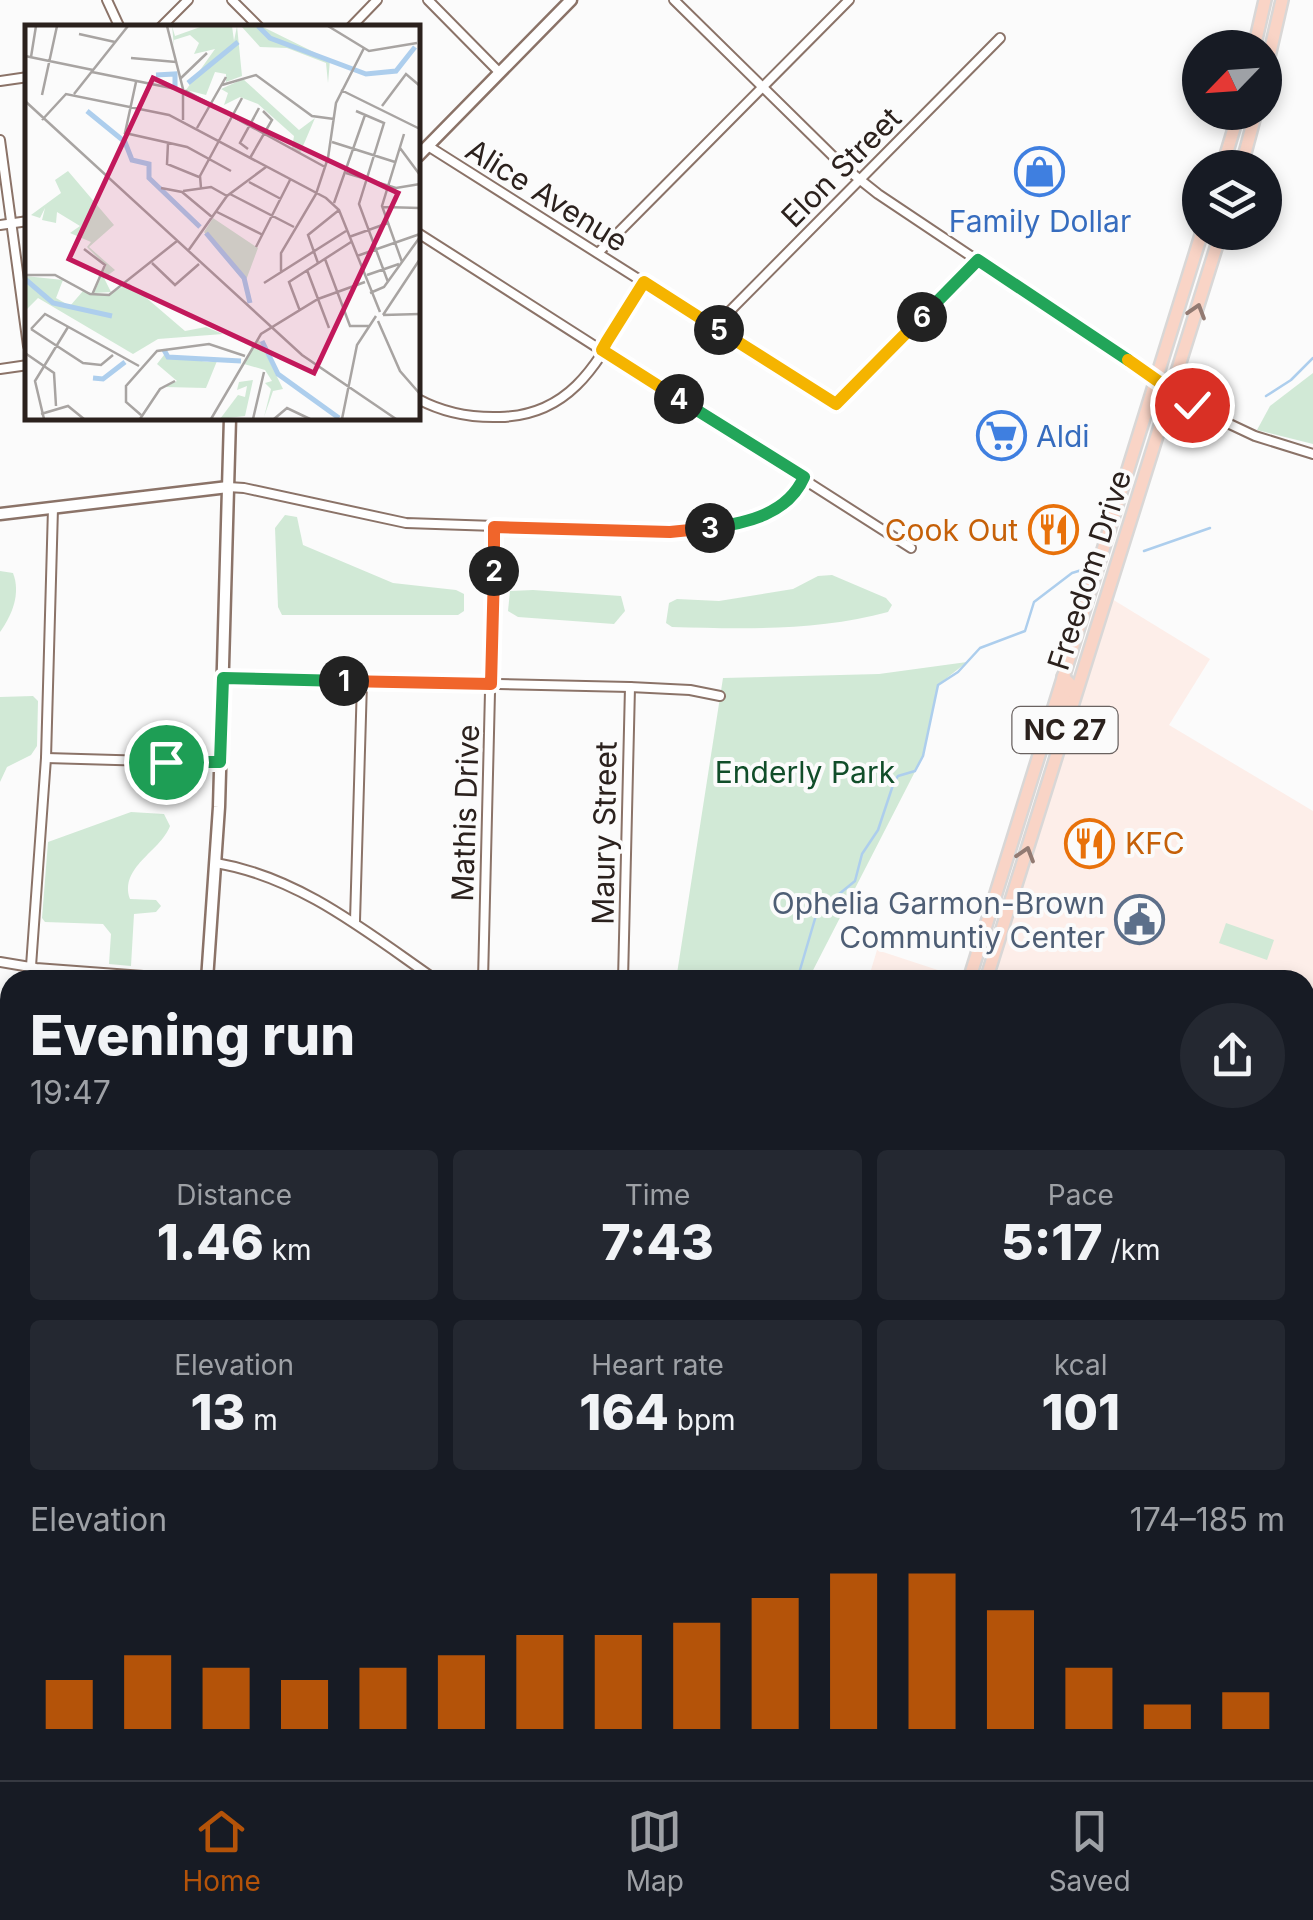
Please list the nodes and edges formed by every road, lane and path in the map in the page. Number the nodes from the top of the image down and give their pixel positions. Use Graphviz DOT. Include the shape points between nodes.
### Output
graph roads {
  1 [pos="107,0"];
  2 [pos="188,0"];
  3 [pos="232,0"];
  4 [pos="376,0"];
  5 [pos="428,0"];
  6 [pos="572,0"];
  7 [pos="674,0"];
  8 [pos="850,0"];
  9 [pos="1264,0"];
  10 [pos="1282,0"];
  11 [pos="119,25"];
  12 [pos="163,25"];
  13 [pos="257,25"];
  14 [pos="353,25"];
  15 [pos="1258,30"];
  16 [pos="1275,30"];
  17 [pos="1000,38"];
  18 [pos="500,73"];
  19 [pos="25,78"];
  20 [pos="0,81"];
  21 [pos="762,86"];
  22 [pos="0,140"];
  23 [pos="428,146"];
  24 [pos="420,154"];
  25 [pos="860,180"];
  26 [pos="5,224"];
  27 [pos="420,235"];
  28 [pos="1197,250"];
  29 [pos="1215,250"];
  30 [pos="598,253"];
  31 [pos="978,260"];
  32 [pos="644,282"];
  33 [pos="714,327"];
  34 [pos="25,330"];
  35 [pos="602,350"];
  36 [pos="25,365"];
  37 [pos="0,369"];
  38 [pos="1157,380"];
  39 [pos="1172,390"];
  40 [pos="420,400"];
  41 [pos="230,420"];
  42 [pos="1313,454"];
  43 [pos="804,477"];
  44 [pos="228,487"];
  45 [pos="53,508"];
  46 [pos="0,514"];
  47 [pos="494,527"];
  48 [pos="912,548"];
  49 [pos="1064,677"];
  50 [pos="223,678"];
  51 [pos="362,682"];
  52 [pos="491,684"];
  53 [pos="630,687"];
  54 [pos="720,696"];
  55 [pos="1061,744"];
  56 [pos="46,758"];
  57 [pos="220,762"];
  58 [pos="216,862"];
  59 [pos="355,921"];
  60 [pos="0,962"];
  61 [pos="31,966"];
  62 [pos="31,970"];
  63 [pos="78,970"];
  64 [pos="208,970"];
  65 [pos="422,970"];
  66 [pos="483,970"];
  67 [pos="623,970"];
  68 [pos="977,970"];
  69 [pos="989,970"];
  1 -- 11 [label="street"];
  2 -- 12 [label="street"];
  3 -- 13 [label="street"];
  4 -- 14 [label="street"];
  5 -- 18 [label="street"];
  6 -- 18 [label="main road"];
  7 -- 21 [label="street"];
  8 -- 21 [label="street"];
  9 -- 15 [label="main road"];
  10 -- 16 [label="main road"];
  17 -- 25 [label="street, Elon Street"];
  18 -- 23 [label="main road"];
  19 -- 20 [label="street"];
  21 -- 25 [label="street"];
  21 -- 30 [label="street"];
  22 -- 26 [label="street"];
  23 -- 24 [label="main road"];
  23 -- 30 [label="street, Alice Avenue"];
  25 -- 31 [label="street"];
  25 -- 33 [label="street, Elon Street"];
  26 -- 34 [label="street"];
  27 -- 35 [label="street"];
  28 -- 38 [label="main road, Freedom Drive / NC 27"];
  39 -- 29 [label="main road, Freedom Drive / NC 27, one-way"];
  30 -- 32 [label="street, Alice Avenue"];
  31 -- 33 [label="street, Alice Avenue" via="836,404"];
  31 -- 38 [label="street"];
  32 -- 33 [label="street, Alice Avenue"];
  32 -- 35 [label="street"];
  35 -- 40 [label="street" via="580,384 539,411 466,416"];
  35 -- 43 [label="street"];
  36 -- 37 [label="street"];
  38 -- 39 [label="street"];
  38 -- 49 [label="main road, Freedom Drive / NC 27"];
  39 -- 42 [label="street" via="1226,424"];
  39 -- 55 [label="main road, Freedom Drive / NC 27"];
  41 -- 44 [label="main road"];
  43 -- 47 [label="street" via="784,506 726,526 670,532"];
  43 -- 48 [label="street"];
  44 -- 45 [label="main road"];
  44 -- 47 [label="street" via="396,521"];
  44 -- 50 [label="main road"];
  45 -- 46 [label="main road"];
  45 -- 56 [label="street"];
  47 -- 52 [label="street, Mathis Drive"];
  49 -- 55 [label="main road" via="1070,685"];
  49 -- 68 [label="main road, Freedom Drive / NC 27"];
  50 -- 51 [label="street"];
  50 -- 57 [label="main road"];
  51 -- 52 [label="street"];
  51 -- 59 [label="street"];
  52 -- 53 [label="street"];
  52 -- 66 [label="street, Mathis Drive"];
  53 -- 54 [label="street"];
  53 -- 67 [label="street, Maury Street"];
  69 -- 55 [label="main road, Freedom Drive / NC 27, one-way"];
  56 -- 57 [label="street"];
  56 -- 61 [label="street"];
  57 -- 58 [label="main road"];
  58 -- 59 [label="street" via="268,877"];
  58 -- 64 [label="main road"];
  59 -- 65 [label="street"];
  60 -- 61 [label="street"];
  61 -- 62 [label="street"];
  61 -- 63 [label="street"];
}
